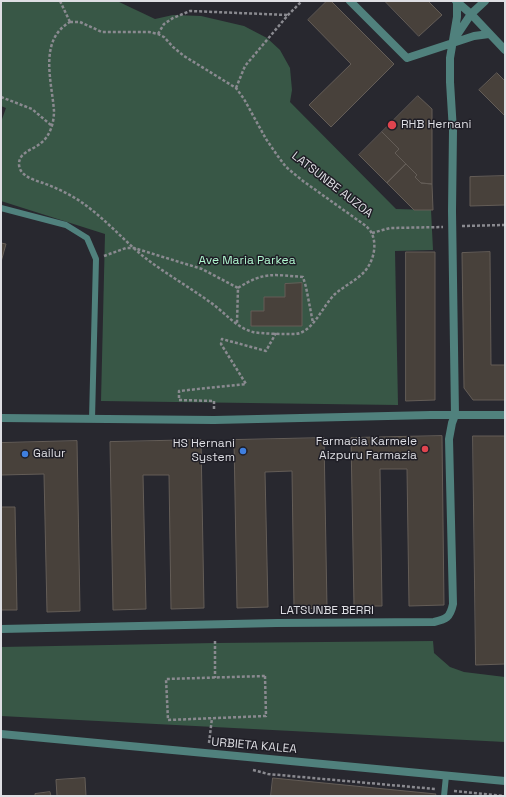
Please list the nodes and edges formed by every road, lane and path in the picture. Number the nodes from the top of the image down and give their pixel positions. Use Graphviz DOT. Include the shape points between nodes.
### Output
graph roads {
  1 [pos="60,1"];
  2 [pos="302,1"];
  3 [pos="350,1"];
  4 [pos="485,1"];
  5 [pos="457,2"];
  6 [pos="471,14"];
  7 [pos="288,15"];
  8 [pos="70,22"];
  9 [pos="158,34"];
  10 [pos="489,34"];
  11 [pos="452,43"];
  12 [pos="505,50"];
  13 [pos="236,88"];
  14 [pos="1,97"];
  15 [pos="52,126"];
  16 [pos="1,208"];
  17 [pos="505,225"];
  18 [pos="452,227"];
  19 [pos="372,234"];
  20 [pos="134,248"];
  21 [pos="96,259"];
  22 [pos="238,288"];
  23 [pos="237,324"];
  24 [pos="313,324"];
  25 [pos="276,333"];
  26 [pos="455,415"];
  27 [pos="505,415"];
  28 [pos="1,418"];
  29 [pos="92,419"];
  30 [pos="214,420"];
  31 [pos="1,629"];
  32 [pos="215,640"];
  33 [pos="215,678"];
  34 [pos="212,718"];
  35 [pos="1,734"];
  36 [pos="208,753"];
  37 [pos="250,769"];
  38 [pos="446,776"];
  39 [pos="505,781"];
  40 [pos="444,793"];
  41 [pos="505,796"];
  1 -- 8 [label="path"];
  2 -- 7 [label="path"];
  3 -- 11 [label="street" via="407,58"];
  4 -- 6 [label="street"];
  5 -- 6 [label="street"];
  5 -- 11 [label="street"];
  6 -- 10 [label="street"];
  6 -- 11 [label="street"];
  7 -- 9 [label="path" via="190,11 164,24"];
  7 -- 13 [label="path" via="245,66"];
  8 -- 9 [label="path" via="80,22 102,32"];
  8 -- 15 [label="path, LATSUNBE AUZOA" via="57,34 51,48 49,72 54,116"];
  9 -- 13 [label="path, LATSUNBE AUZOA" via="184,56"];
  10 -- 11 [label="street"];
  10 -- 12 [label="street"];
  11 -- 18 [label="street"];
  13 -- 19 [label="path, LATSUNBE AUZOA" via="276,155 286,167 366,226"];
  14 -- 15 [label="path" via="32,109"];
  15 -- 20 [label="path, LATSUNBE AUZOA" via="41,143 20,157 19,165 22,172 26,177 85,204"];
  16 -- 21 [label="lane" via="66,225 87,238"];
  17 -- 18 [label="path, LATSUNBE AUZOA"];
  18 -- 19 [label="path, LATSUNBE AUZOA" via="390,228"];
  18 -- 26 [label="street"];
  19 -- 24 [label="path, LATSUNBE AUZOA" via="375,248 371,264 335,294"];
  20 -- 21 [label="path, LATSUNBE AUZOA" via="126,248"];
  20 -- 22 [label="path, LATSUNBE AUZOA" via="202,268"];
  20 -- 23 [label="path, LATSUNBE AUZOA"];
  21 -- 29 [label="lane"];
  22 -- 23 [label="path"];
  22 -- 24 [label="path" via="251,280 270,274 303,277"];
  23 -- 25 [label="path, LATSUNBE AUZOA" via="254,332"];
  24 -- 25 [label="path, LATSUNBE AUZOA" via="307,331 297,334"];
  25 -- 30 [label="path" via="266,351 222,339 221,344 246,384 179,391 179,400 214,401"];
  26 -- 27 [label="street"];
  26 -- 30 [label="street"];
  26 -- 31 [label="street, LATSUNBE BERRI" via="450,439 453,604 451,614 444,620"];
  28 -- 29 [label="street"];
  29 -- 30 [label="street"];
  32 -- 33 [label="path"];
  33 -- 34 [label="path" via="166,679 168,720"];
  33 -- 34 [label="path" via="265,676 266,716"];
  34 -- 36 [label="path"];
  35 -- 36 [label="street, URBIETA KALEA"];
  36 -- 38 [label="street, URBIETA KALEA"];
  37 -- 40 [label="path" via="268,774"];
  38 -- 39 [label="street, URBIETA KALEA"];
  38 -- 40 [label="lane"];
  40 -- 41 [label="path"];
}
